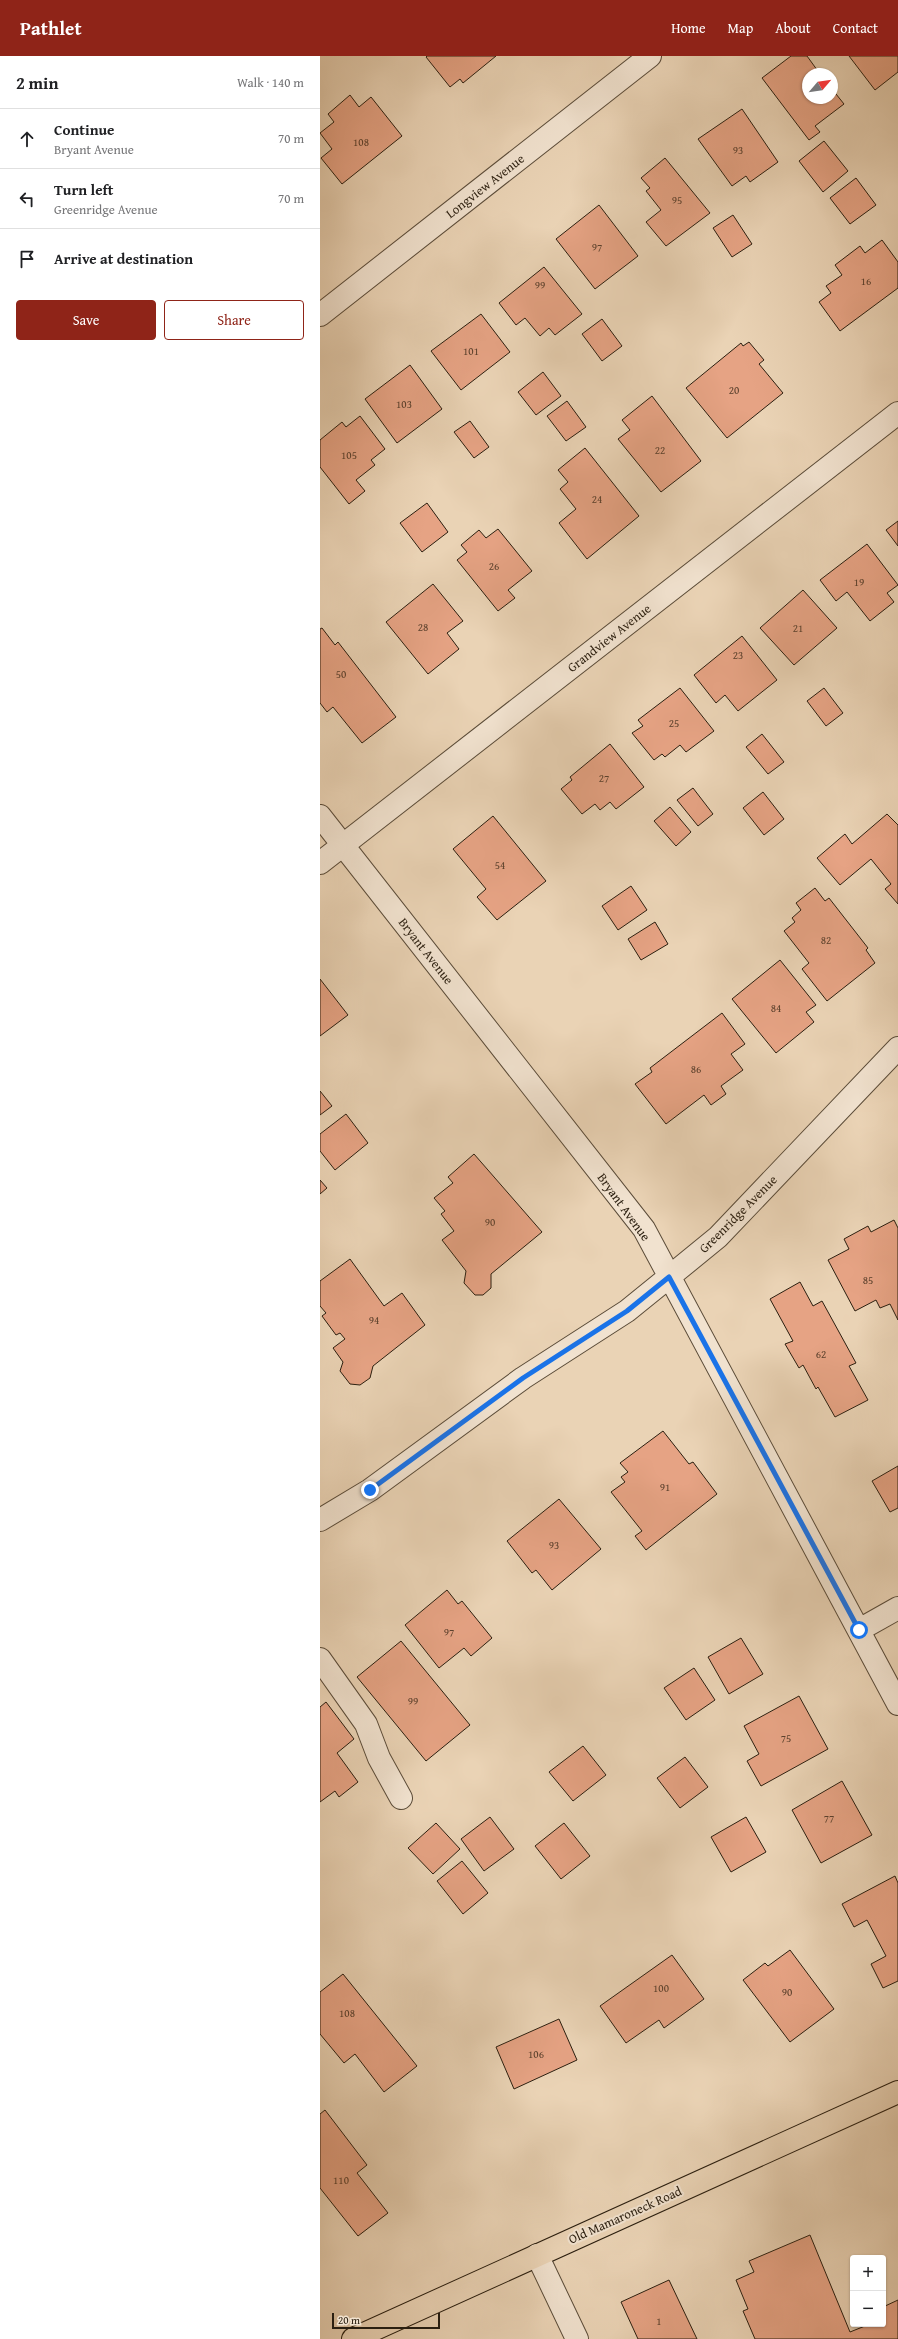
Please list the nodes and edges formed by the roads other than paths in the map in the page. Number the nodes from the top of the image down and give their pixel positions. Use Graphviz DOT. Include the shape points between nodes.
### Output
graph roads {
  1 [pos="650,56"];
  2 [pos="320,315"];
  3 [pos="898,413"];
  4 [pos="320,816"];
  5 [pos="343,845"];
  6 [pos="320,863"];
  7 [pos="898,1048"];
  8 [pos="669,1277"];
  9 [pos="320,1520"];
  10 [pos="898,1608"];
  11 [pos="859,1630"];
  12 [pos="320,1659"];
  13 [pos="898,1704"];
  14 [pos="401,1798"];
  15 [pos="898,2092"];
  16 [pos="537,2255"];
  17 [pos="353,2339"];
  18 [pos="577,2339"];
  1 -- 2 [label="street, Longview Avenue"];
  3 -- 5 [label="street, Grandview Avenue"];
  4 -- 5 [label="street, Bryant Avenue"];
  5 -- 6 [label="street, Grandview Avenue"];
  5 -- 8 [label="street, Bryant Avenue" via="644,1229"];
  7 -- 8 [label="street, Greenridge Avenue" via="718,1237"];
  8 -- 9 [label="street, Greenridge Avenue" via="627,1311 523,1378 370,1490"];
  8 -- 11 [label="street, Bryant Avenue"];
  10 -- 11 [label="street"];
  11 -- 13 [label="street, Bryant Avenue"];
  12 -- 14 [label="street" via="366,1724 379,1758"];
  15 -- 16 [label="main road, Old Mamaroneck Road"];
  16 -- 17 [label="main road, Old Mamaroneck Road"];
  16 -- 18 [label="street"];
}
